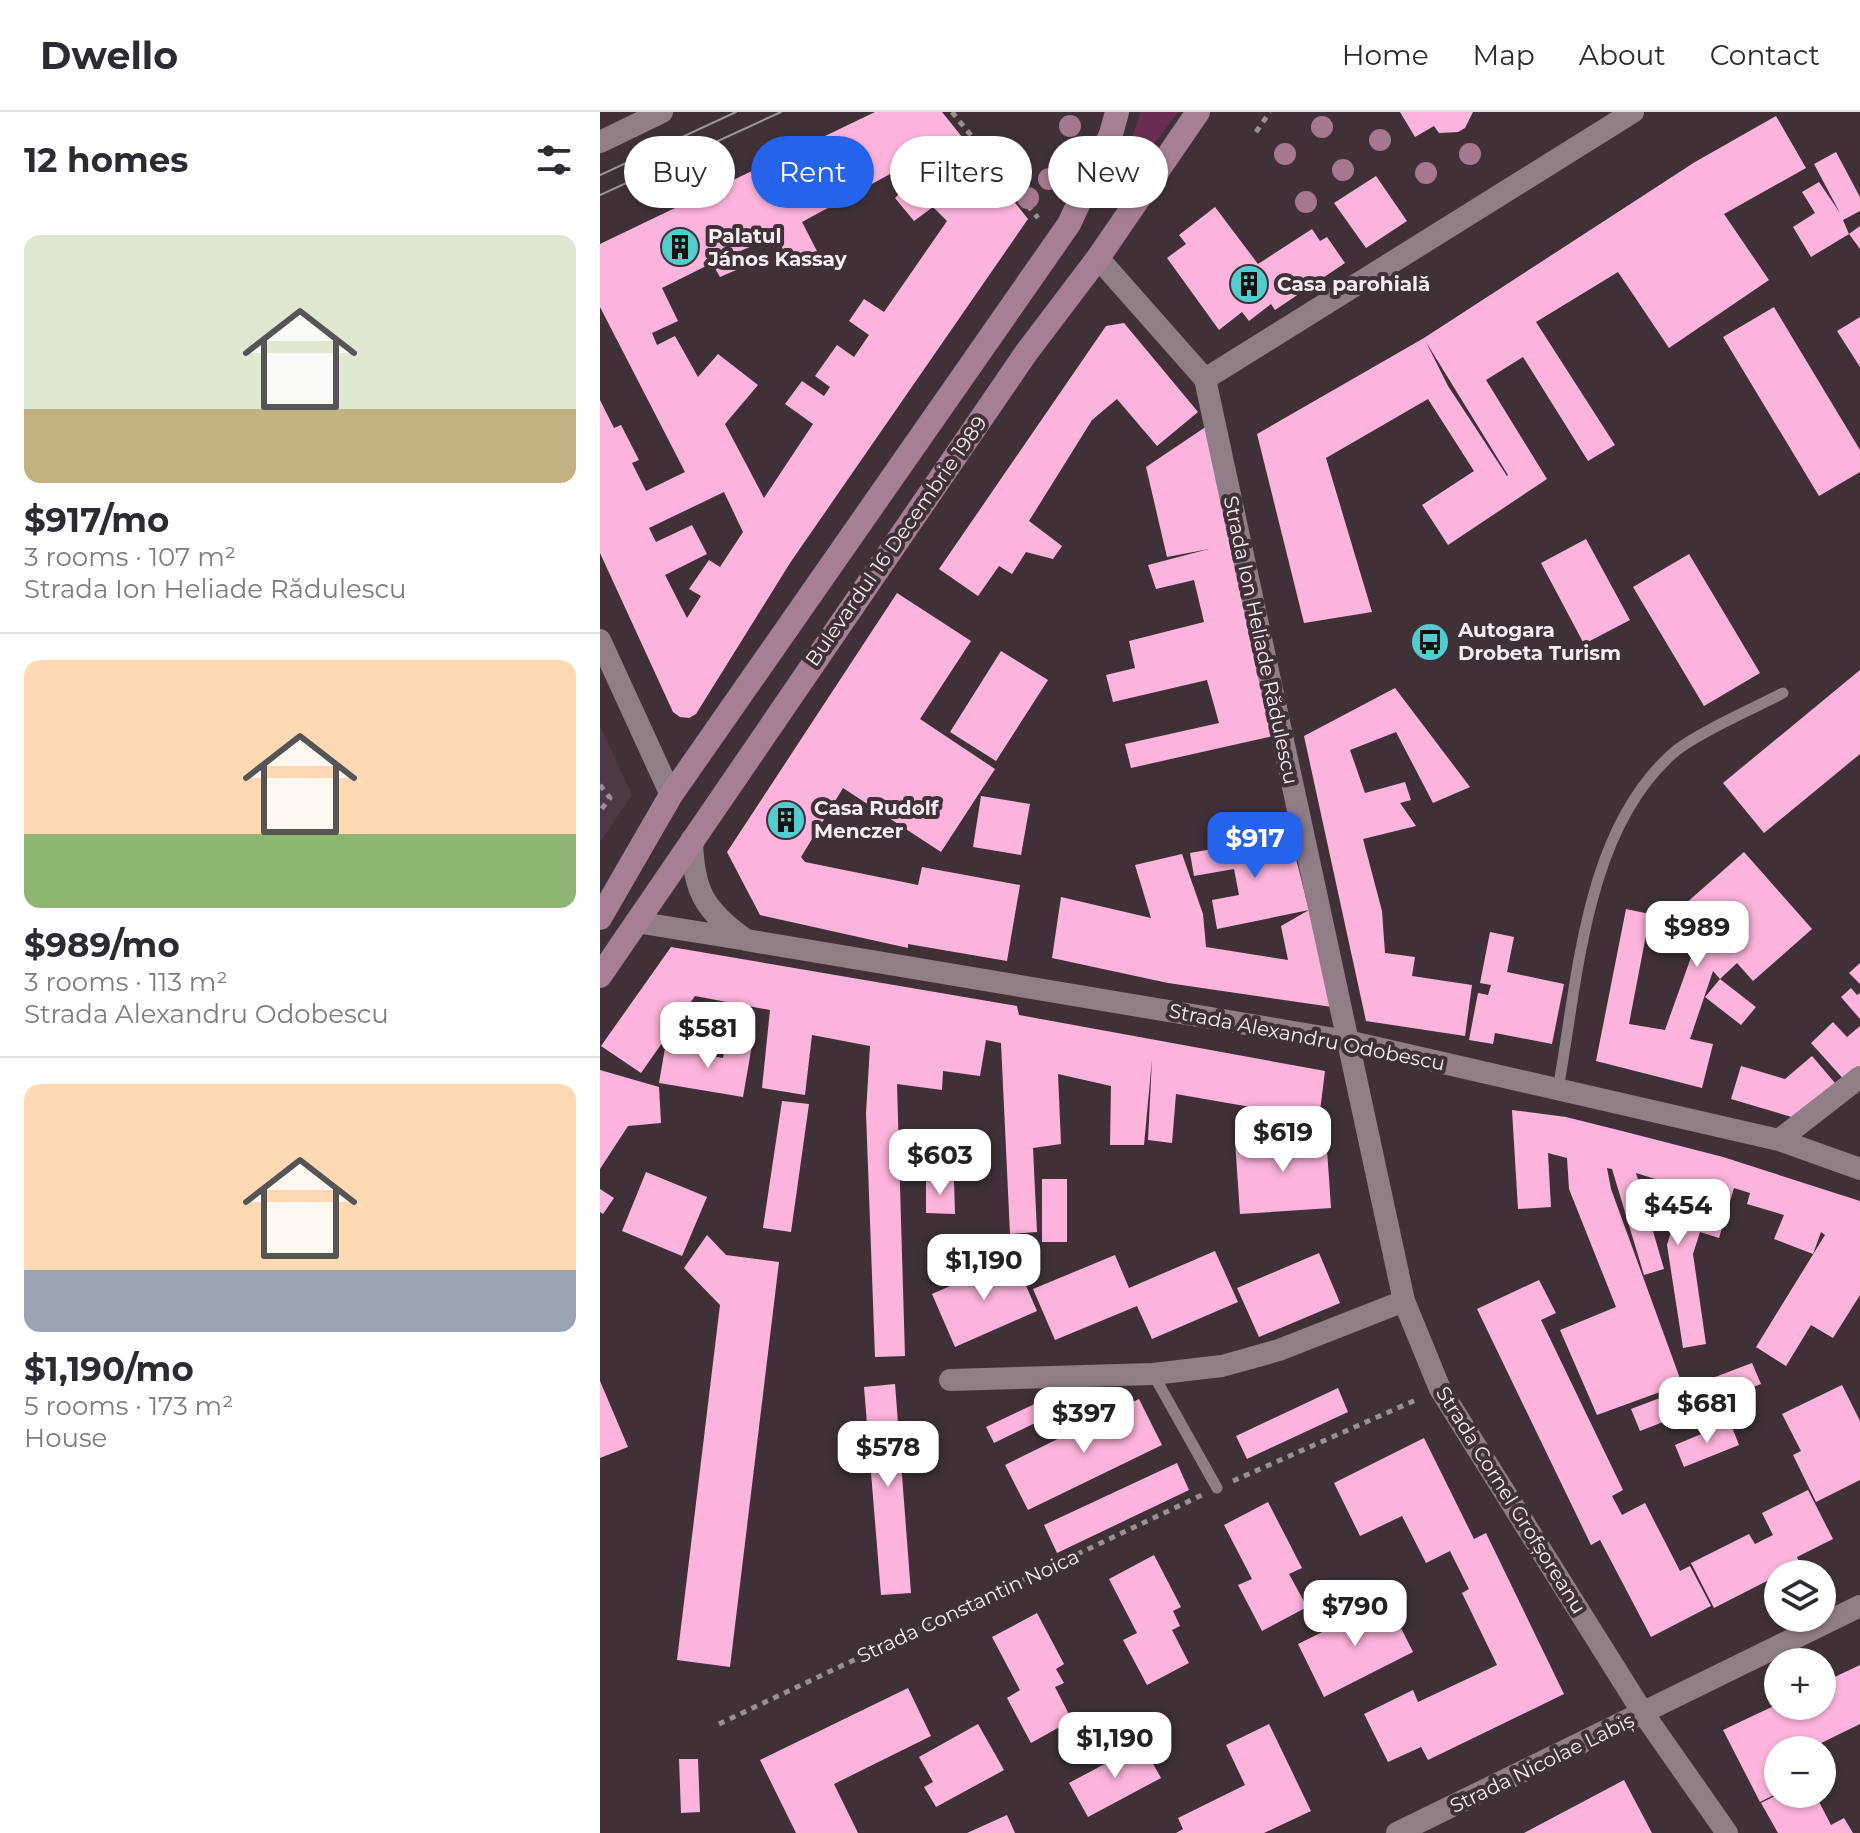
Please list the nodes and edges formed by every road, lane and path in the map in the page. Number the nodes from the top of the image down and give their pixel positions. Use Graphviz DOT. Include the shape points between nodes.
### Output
graph roads {
  1 [pos="662,112"];
  2 [pos="952,112"];
  3 [pos="1117,112"];
  4 [pos="1198,112"];
  5 [pos="1270,112"];
  6 [pos="1633,112"];
  7 [pos="1599,121"];
  8 [pos="1256,132"];
  9 [pos="600,142"];
  10 [pos="1038,218"];
  11 [pos="1098,258"];
  12 [pos="1205,379"];
  13 [pos="600,640"];
  14 [pos="1783,693"];
  15 [pos="600,785"];
  16 [pos="671,795"];
  17 [pos="600,811"];
  18 [pos="692,839"];
  19 [pos="600,918"];
  20 [pos="636,922"];
  21 [pos="746,940"];
  22 [pos="600,976"];
  23 [pos="1347,1041"];
  24 [pos="1860,1077"];
  25 [pos="1558,1089"];
  26 [pos="1779,1140"];
  27 [pos="1860,1169"];
  28 [pos="1404,1301"];
  29 [pos="1153,1374"];
  30 [pos="950,1380"];
  31 [pos="1440,1389"];
  32 [pos="1217,1488"];
  33 [pos="1860,1606"];
  34 [pos="1643,1713"];
  35 [pos="719,1724"];
  36 [pos="1397,1833"];
  37 [pos="1727,1833"];
  1 -- 9 [label="street"];
  2 -- 10 [label="path"];
  3 -- 16 [label="main road, Bulevardul 16 Decembrie 1989" via="1069,224"];
  4 -- 11 [label="main road, Bulevardul 16 Decembrie 1989"];
  5 -- 8 [label="path"];
  6 -- 7 [label="street"];
  7 -- 12 [label="street"];
  11 -- 12 [label="street"];
  11 -- 18 [label="main road, Bulevardul 16 Decembrie 1989" via="1026,353"];
  12 -- 23 [label="street, Strada Ion Heliade Rădulescu"];
  13 -- 16 [label="street"];
  14 -- 25 [label="lane" via="1673,752 1638,790 1594,891"];
  15 -- 17 [label="path" via="610,798"];
  16 -- 19 [label="main road, Bulevardul 16 Decembrie 1989"];
  18 -- 20 [label="main road, Bulevardul 16 Decembrie 1989"];
  18 -- 21 [label="street" via="697,890 723,923"];
  20 -- 21 [label="street, Strada Alexandru Odobescu"];
  20 -- 22 [label="main road, Bulevardul 16 Decembrie 1989"];
  21 -- 23 [label="street, Strada Alexandru Odobescu"];
  23 -- 25 [label="street, Strada Alexandru Odobescu"];
  23 -- 28 [label="street, Strada Cornel Grofșoreanu"];
  24 -- 26 [label="street"];
  25 -- 26 [label="street, Strada Alexandru Odobescu"];
  26 -- 27 [label="street, Strada Alexandru Odobescu"];
  28 -- 29 [label="street" via="1279,1350 1222,1366"];
  28 -- 31 [label="street, Strada Cornel Grofșoreanu"];
  29 -- 30 [label="street"];
  29 -- 32 [label="lane"];
  31 -- 32 [label="path, Strada Constantin Noica"];
  31 -- 34 [label="street, Strada Cornel Grofșoreanu"];
  32 -- 35 [label="path, Strada Constantin Noica"];
  33 -- 34 [label="street, Strada Nicolae Labiș"];
  34 -- 36 [label="street, Strada Nicolae Labiș"];
  34 -- 37 [label="street, Strada Cornel Grofșoreanu"];
}
